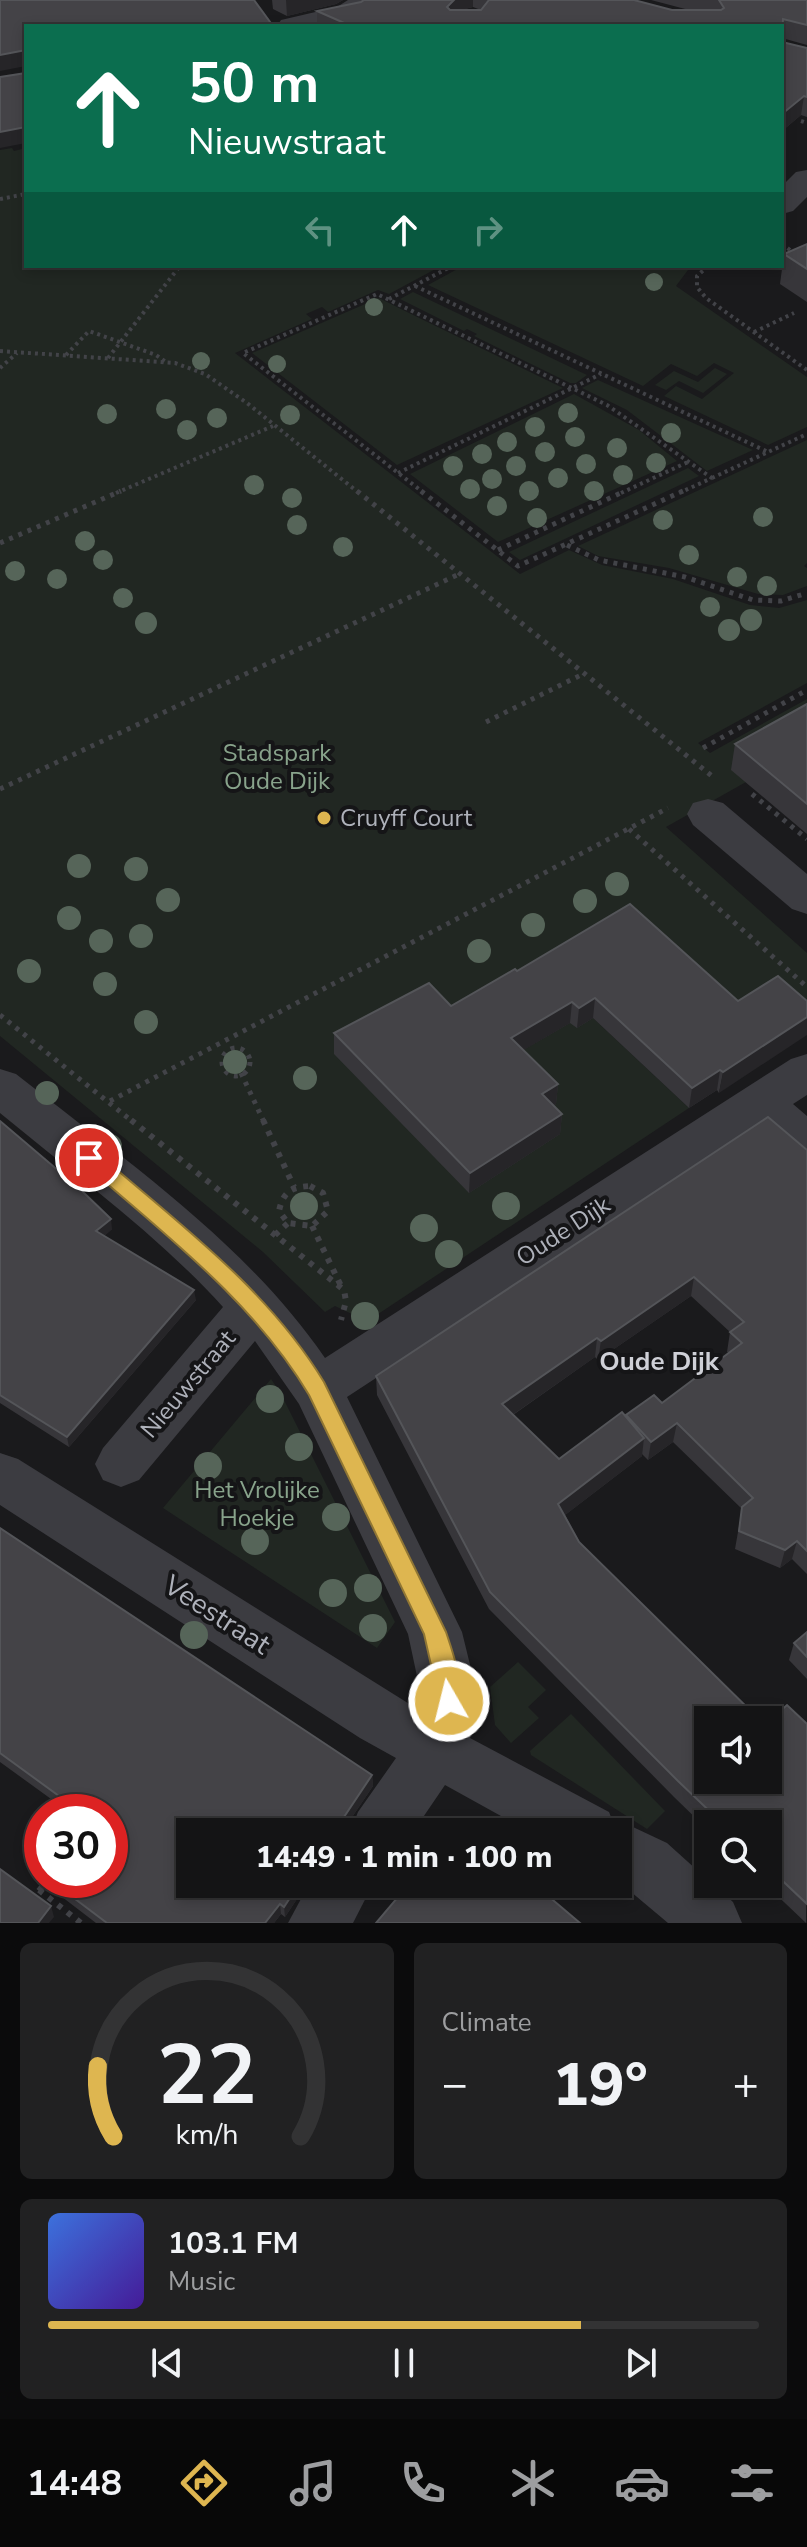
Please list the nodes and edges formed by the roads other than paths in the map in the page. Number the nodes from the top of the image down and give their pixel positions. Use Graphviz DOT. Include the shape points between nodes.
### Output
graph roads {
  1 [pos="364,12"];
  2 [pos="289,22"];
  3 [pos="699,800"];
  4 [pos="807,898"];
  5 [pos="807,1072"];
  6 [pos="0,1087"];
  7 [pos="760,1103"];
  8 [pos="807,1143"];
  9 [pos="255,1305"];
  10 [pos="317,1388"];
  11 [pos="121,1464"];
  12 [pos="0,1476"];
  13 [pos="436,1748"];
  14 [pos="388,1818"];
  15 [pos="563,1818"];
  16 [pos="632,1856"];
  17 [pos="335,1898"];
  18 [pos="318,1923"];
  19 [pos="712,1923"];
  1 -- 2 [label="street"];
  3 -- 4 [label="street"];
  5 -- 7 [label="street, Oude Dijk"];
  6 -- 9 [label="street, Nieuwstraat" via="157,1215"];
  7 -- 8 [label="street"];
  7 -- 10 [label="street, Oude Dijk"];
  9 -- 10 [label="street, Nieuwstraat"];
  9 -- 11 [label="street, Nieuwstraat"];
  10 -- 13 [label="street, Nieuwstraat" via="435,1632 449,1701 448,1724"];
  12 -- 13 [label="street, Veestraat" via="380,1719"];
  13 -- 14 [label="street, Nieuwstraat"];
  13 -- 15 [label="street, Veestraat"];
  16 -- 19 [label="street"];
  17 -- 18 [label="street"];
}
